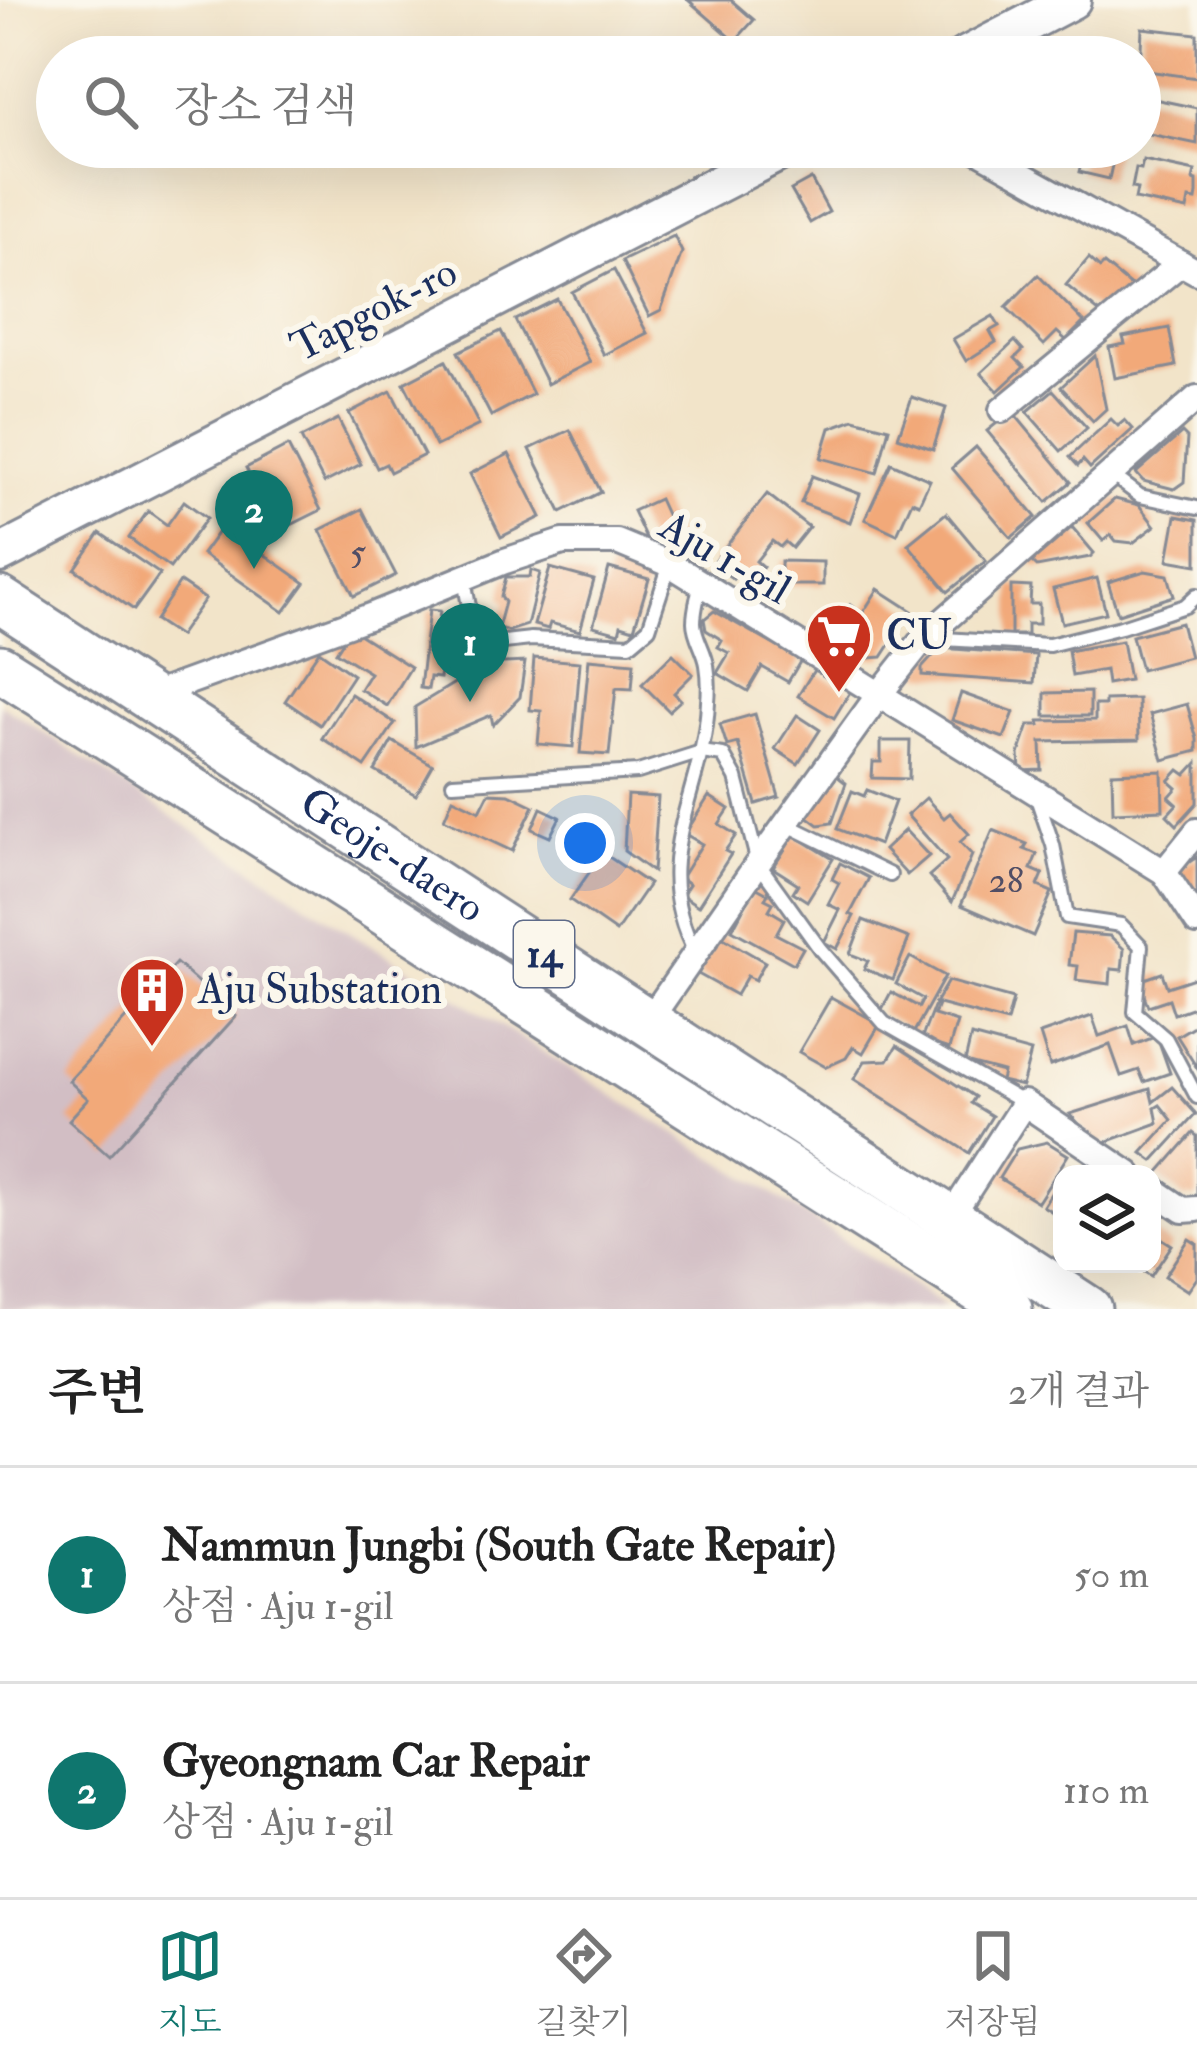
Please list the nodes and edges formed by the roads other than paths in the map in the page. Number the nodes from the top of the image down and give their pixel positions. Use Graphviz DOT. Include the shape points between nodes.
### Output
graph roads {
  1 [pos="1072,0"];
  2 [pos="1003,36"];
  3 [pos="749,168"];
  4 [pos="1010,168"];
  5 [pos="1189,267"];
  6 [pos="1197,398"];
  7 [pos="1002,410"];
  8 [pos="1112,475"];
  9 [pos="1197,508"];
  10 [pos="0,554"];
  11 [pos="670,564"];
  12 [pos="464,578"];
  13 [pos="700,584"];
  14 [pos="1197,595"];
  15 [pos="0,600"];
  16 [pos="1185,607"];
  17 [pos="1197,617"];
  18 [pos="924,638"];
  19 [pos="0,668"];
  20 [pos="150,696"];
  21 [pos="878,696"];
  22 [pos="701,752"];
  23 [pos="453,783"];
  24 [pos="1035,792"];
  25 [pos="786,824"];
  26 [pos="1197,831"];
  27 [pos="758,863"];
  28 [pos="1164,872"];
  29 [pos="890,875"];
  30 [pos="1197,922"];
  31 [pos="696,954"];
  32 [pos="648,1022"];
  33 [pos="1197,1097"];
  34 [pos="1024,1103"];
  35 [pos="1116,1165"];
  36 [pos="1161,1196"];
  37 [pos="1197,1209"];
  38 [pos="950,1218"];
  39 [pos="1009,1309"];
  40 [pos="1088,1309"];
  1 -- 2 [label="street"];
  3 -- 10 [label="street, Tapgok-ro"];
  4 -- 5 [label="street"];
  5 -- 7 [label="street"];
  6 -- 8 [label="street"];
  8 -- 9 [label="lane" via="1140,496"];
  8 -- 18 [label="street"];
  11 -- 12 [label="street, Aju 1-gil" via="617,542 563,542"];
  11 -- 12 [label="lane" via="649,628 630,644 476,645"];
  11 -- 13 [label="street, Aju 1-gil"];
  12 -- 20 [label="street, Aju 1-gil"];
  13 -- 21 [label="street, Aju 1-gil"];
  13 -- 22 [label="lane" via="693,625 707,665 708,705"];
  14 -- 16 [label="lane"];
  15 -- 20 [label="highway, Geoje-daero / 14"];
  16 -- 17 [label="lane"];
  16 -- 18 [label="lane" via="1049,645"];
  18 -- 21 [label="street"];
  19 -- 39 [label="highway, Geoje-daero / 14"];
  20 -- 32 [label="highway, Geoje-daero / 14"];
  21 -- 24 [label="street, Aju 1-gil"];
  21 -- 25 [label="street"];
  22 -- 23 [label="lane" via="638,772"];
  22 -- 27 [label="lane" via="723,755 736,778"];
  22 -- 31 [label="lane" via="680,825 674,886"];
  24 -- 28 [label="street, Aju 1-gil"];
  24 -- 33 [label="lane" via="1067,916 1121,925 1141,946 1135,1012 1166,1039"];
  25 -- 27 [label="street"];
  25 -- 29 [label="lane"];
  26 -- 28 [label="street"];
  27 -- 31 [label="street"];
  27 -- 34 [label="lane" via="884,1023"];
  28 -- 30 [label="street, Aju 1-gil"];
  31 -- 32 [label="street"];
  32 -- 38 [label="highway, Geoje-daero / 14"];
  34 -- 35 [label="street"];
  34 -- 38 [label="street"];
  36 -- 37 [label="street"];
  38 -- 40 [label="highway, Geoje-daero / 14"];
}
